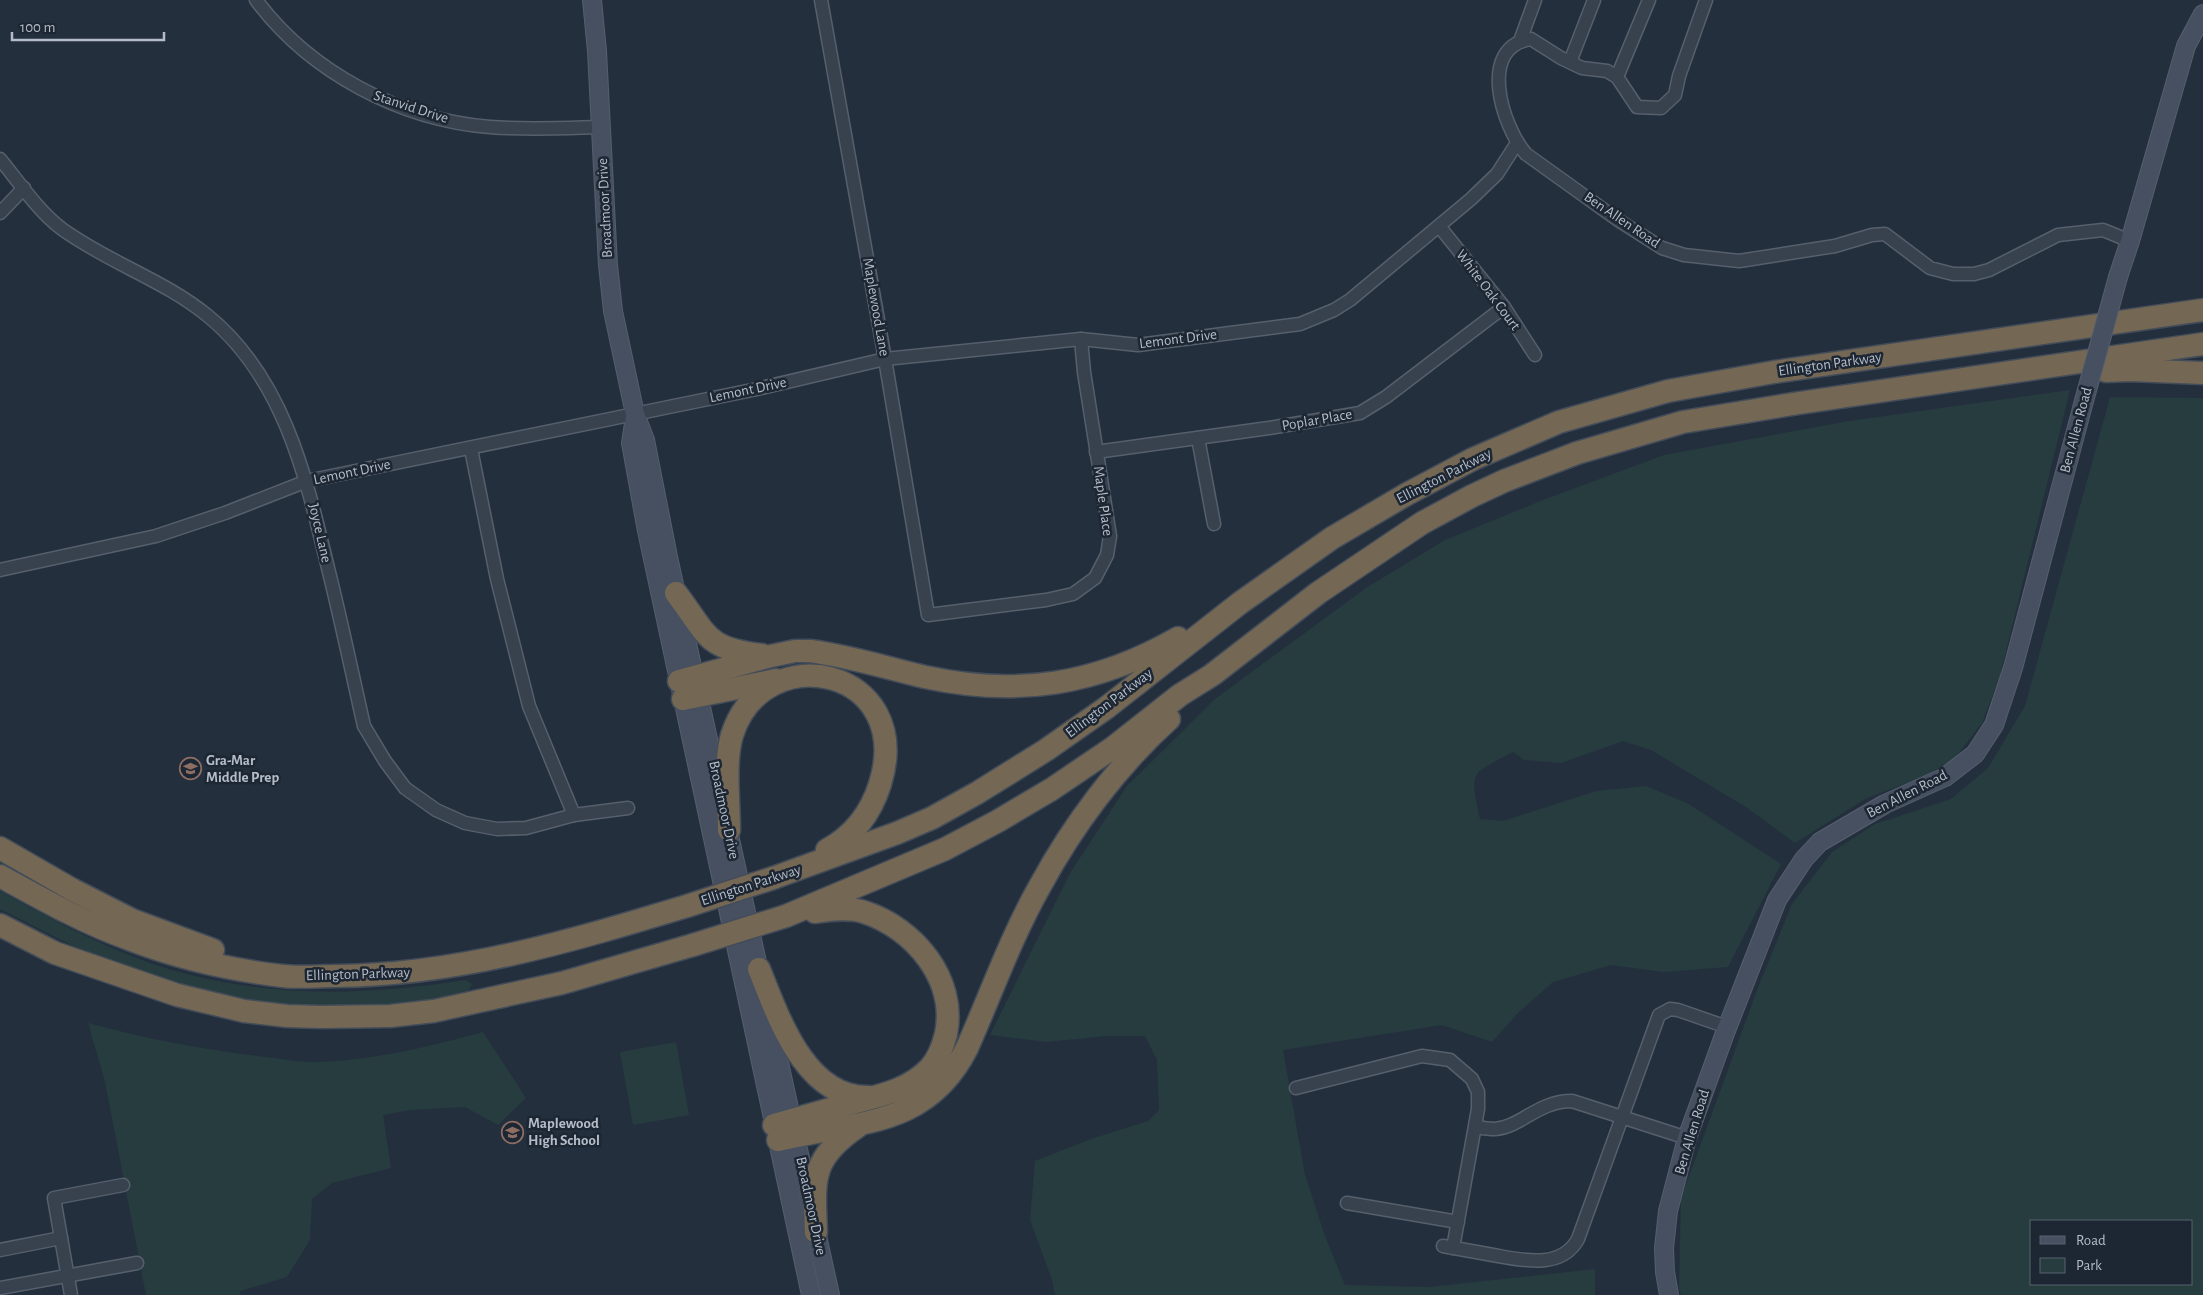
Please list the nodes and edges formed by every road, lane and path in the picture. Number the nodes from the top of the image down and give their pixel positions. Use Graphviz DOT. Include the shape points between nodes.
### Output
graph roads {
  1 [pos="256,0"];
  2 [pos="592,0"];
  3 [pos="821,0"];
  4 [pos="1535,0"];
  5 [pos="1594,0"];
  6 [pos="1649,0"];
  7 [pos="1706,0"];
  8 [pos="2203,14"];
  9 [pos="1520,41"];
  10 [pos="1570,62"];
  11 [pos="1617,77"];
  12 [pos="600,126"];
  13 [pos="1517,143"];
  14 [pos="0,158"];
  15 [pos="24,188"];
  16 [pos="0,213"];
  17 [pos="1440,226"];
  18 [pos="2130,241"];
  19 [pos="2203,294"];
  20 [pos="1504,307"];
  21 [pos="2203,310"];
  22 [pos="2030,336"];
  23 [pos="1082,339"];
  24 [pos="2203,344"];
  25 [pos="1534,355"];
  26 [pos="885,359"];
  27 [pos="2203,373"];
  28 [pos="1966,380"];
  29 [pos="635,414"];
  30 [pos="1198,438"];
  31 [pos="471,449"];
  32 [pos="1096,452"];
  33 [pos="307,481"];
  34 [pos="1214,524"];
  35 [pos="0,570"];
  36 [pos="676,593"];
  37 [pos="1240,603"];
  38 [pos="928,615"];
  39 [pos="771,656"];
  40 [pos="1212,675"];
  41 [pos="796,676"];
  42 [pos="689,688"];
  43 [pos="628,808"];
  44 [pos="574,815"];
  45 [pos="729,830"];
  46 [pos="0,848"];
  47 [pos="0,876"];
  48 [pos="773,878"];
  49 [pos="786,916"];
  50 [pos="0,925"];
  51 [pos="0,936"];
  52 [pos="55,953"];
  53 [pos="759,968"];
  54 [pos="382,976"];
  55 [pos="1727,1027"];
  56 [pos="1296,1088"];
  57 [pos="875,1097"];
  58 [pos="1622,1116"];
  59 [pos="861,1124"];
  60 [pos="1476,1127"];
  61 [pos="785,1130"];
  62 [pos="1687,1138"];
  63 [pos="124,1185"];
  64 [pos="1347,1204"];
  65 [pos="1458,1222"];
  66 [pos="816,1232"];
  67 [pos="61,1238"];
  68 [pos="0,1250"];
  69 [pos="137,1263"];
  70 [pos="68,1276"];
  71 [pos="0,1288"];
  72 [pos="71,1295"];
  73 [pos="811,1295"];
  74 [pos="830,1295"];
  75 [pos="1669,1295"];
  1 -- 12 [label="street, Stanvid Drive" via="309,55 356,88 408,109 489,127"];
  2 -- 12 [label="main road, Broadmoor Drive"];
  3 -- 26 [label="street, Maplewood Lane"];
  4 -- 9 [label="street"];
  5 -- 10 [label="street"];
  6 -- 11 [label="street"];
  7 -- 11 [label="street" via="1675,95 1661,108 1637,107"];
  8 -- 18 [label="main road, Ben Allen Road" via="2186,46"];
  9 -- 10 [label="street" via="1531,39"];
  9 -- 13 [label="street, Ben Allen Road" via="1506,54 1498,76 1501,104"];
  10 -- 11 [label="street" via="1582,68 1607,71"];
  12 -- 29 [label="main road, Broadmoor Drive" via="608,265 621,352"];
  13 -- 17 [label="street, Lemont Drive" via="1497,174"];
  13 -- 18 [label="street, Ben Allen Road" via="1526,154 1618,220 1662,248 1684,254 1739,261 1835,246 1872,234 1885,234 1930,268 1953,274 1974,274 1989,270 2058,235 2103,230"];
  14 -- 15 [label="street, Joyce Lane"];
  15 -- 16 [label="street"];
  15 -- 33 [label="street, Joyce Lane" via="61,228 102,256 171,289 210,317 243,351 282,416"];
  17 -- 20 [label="street, White Oak Court"];
  17 -- 23 [label="street, Lemont Drive" via="1350,300 1300,324 1138,345"];
  18 -- 55 [label="main road, Ben Allen Road, bridge" via="2013,668 1994,726 1975,754 1945,777 1854,820 1820,842 1804,859 1777,900"];
  19 -- 22 [label="highway"];
  20 -- 25 [label="street, White Oak Court"];
  20 -- 30 [label="street, Poplar Place" via="1386,398 1360,413"];
  21 -- 22 [label="highway, Ellington Parkway"];
  22 -- 37 [label="highway, Ellington Parkway" via="1774,372 1668,391 1560,422 1473,458 1406,494 1332,538"];
  23 -- 26 [label="street, Lemont Drive"];
  23 -- 32 [label="street, Maple Place"];
  24 -- 28 [label="highway, Ellington Parkway"];
  26 -- 29 [label="street, Lemont Drive"];
  26 -- 38 [label="street, Maplewood Lane"];
  27 -- 28 [label="highway" via="2130,370"];
  28 -- 40 [label="highway, Ellington Parkway" via="1683,422 1578,453 1504,481 1458,503 1391,544 1318,593"];
  29 -- 31 [label="street, Lemont Drive"];
  29 -- 36 [label="main road, Broadmoor Drive" via="645,440"];
  29 -- 42 [label="main road, Broadmoor Drive" via="631,443"];
  30 -- 32 [label="street, Poplar Place"];
  30 -- 34 [label="street"];
  31 -- 33 [label="street, Lemont Drive"];
  31 -- 44 [label="street" via="497,579 529,706"];
  32 -- 38 [label="street, Maple Place" via="1110,536 1107,555 1095,578 1073,594 1046,600"];
  33 -- 35 [label="street, Lemont Drive" via="156,536"];
  33 -- 44 [label="street, Joyce Lane" via="364,726 405,788 436,810 465,823 497,829 526,828"];
  36 -- 39 [label="highway" via="699,627 718,644 733,651"];
  36 -- 42 [label="main road, Broadmoor Drive"];
  37 -- 39 [label="highway" via="1126,664 1046,685 968,684 810,651"];
  37 -- 48 [label="highway, Ellington Parkway" via="1106,708 977,793 897,833"];
  39 -- 42 [label="highway"];
  40 -- 49 [label="highway, Ellington Parkway" via="1180,695 1084,768 998,821 914,864"];
  40 -- 59 [label="highway" via="1128,762 1074,831 1040,885 967,1048 951,1075 931,1096 907,1110"];
  41 -- 42 [label="highway"];
  41 -- 45 [label="highway" via="772,685 753,700 736,724 729,750"];
  41 -- 48 [label="highway" via="826,677 855,688 876,711 882,724 886,752 877,793 850,835"];
  42 -- 45 [label="main road, Broadmoor Drive"];
  42 -- 61 [label="main road, Broadmoor Drive"];
  43 -- 44 [label="street, Joyce Lane"];
  45 -- 53 [label="main road, Broadmoor Drive"];
  46 -- 54 [label="highway" via="132,920 210,950 290,966"];
  47 -- 54 [label="highway, Ellington Parkway" via="97,927 174,954 285,976"];
  48 -- 54 [label="highway, Ellington Parkway, bridge" via="535,950 471,964"];
  49 -- 52 [label="highway, Ellington Parkway, bridge" via="562,983 411,1015 343,1018 244,1011 147,986"];
  49 -- 57 [label="highway" via="828,910 862,911 904,933 923,951 935,971 948,1004 947,1028 939,1056 912,1083"];
  50 -- 52 [label="highway, Ellington Parkway"];
  51 -- 52 [label="highway"];
  53 -- 57 [label="highway" via="793,1047 808,1067 832,1086 862,1097"];
  53 -- 61 [label="main road, Broadmoor Drive"];
  55 -- 58 [label="street" via="1678,1010 1664,1011 1659,1015"];
  55 -- 62 [label="main road, Ben Allen Road"];
  56 -- 60 [label="street" via="1422,1056 1450,1060 1472,1079 1478,1092"];
  57 -- 61 [label="highway"];
  58 -- 60 [label="street" via="1580,1102 1559,1102 1546,1105 1507,1126 1496,1129"];
  58 -- 62 [label="street"];
  58 -- 65 [label="street" via="1578,1239 1570,1250 1558,1257 1538,1261 1448,1247"];
  59 -- 61 [label="highway"];
  59 -- 66 [label="highway" via="831,1148 818,1172 815,1184"];
  60 -- 65 [label="street"];
  61 -- 66 [label="main road, Broadmoor Drive"];
  61 -- 73 [label="main road, Broadmoor Drive"];
  62 -- 75 [label="main road, Ben Allen Road" via="1668,1211 1664,1248"];
  63 -- 67 [label="street" via="54,1198"];
  64 -- 65 [label="street"];
  66 -- 74 [label="main road, Broadmoor Drive"];
  67 -- 68 [label="street"];
  67 -- 70 [label="street"];
  69 -- 70 [label="street"];
  70 -- 71 [label="street"];
  70 -- 72 [label="street"];
}
